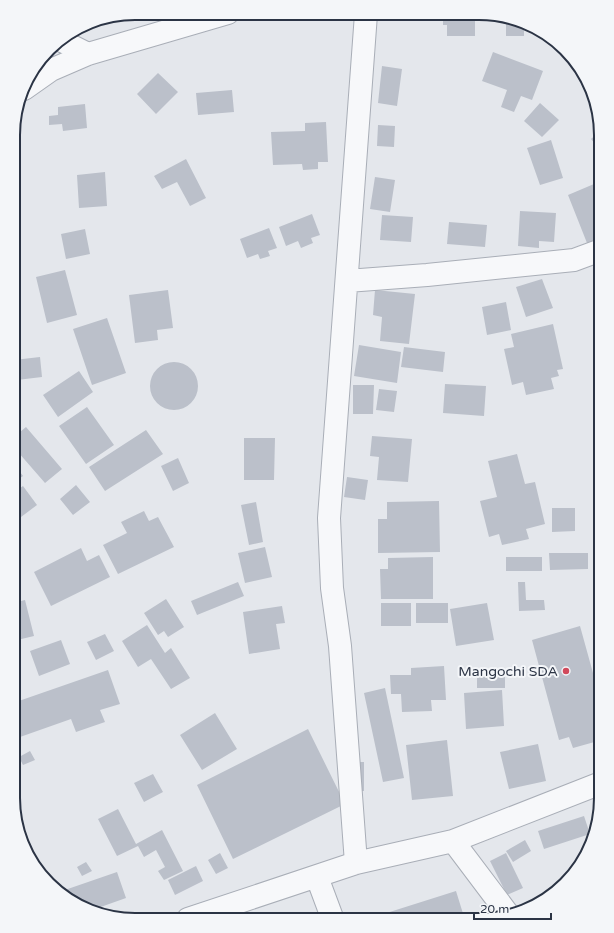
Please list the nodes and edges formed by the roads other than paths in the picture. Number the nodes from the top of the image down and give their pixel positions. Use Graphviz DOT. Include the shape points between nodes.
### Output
graph roads {
  1 [pos="204,20"];
  2 [pos="366,20"];
  3 [pos="66,43"];
  4 [pos="88,54"];
  5 [pos="32,83"];
  6 [pos="594,253"];
  7 [pos="347,281"];
  8 [pos="594,786"];
  9 [pos="453,841"];
  10 [pos="356,863"];
  11 [pos="317,877"];
  12 [pos="505,910"];
  13 [pos="206,913"];
  14 [pos="330,913"];
  1 -- 4 [label="street"];
  2 -- 7 [label="street"];
  3 -- 4 [label="street"];
  4 -- 5 [label="street" via="51,70"];
  6 -- 7 [label="street" via="574,260"];
  7 -- 10 [label="street" via="329,518 332,588 340,646"];
  8 -- 9 [label="street"];
  9 -- 10 [label="street"];
  9 -- 12 [label="street"];
  10 -- 11 [label="street"];
  11 -- 13 [label="street"];
  11 -- 14 [label="street"];
}
